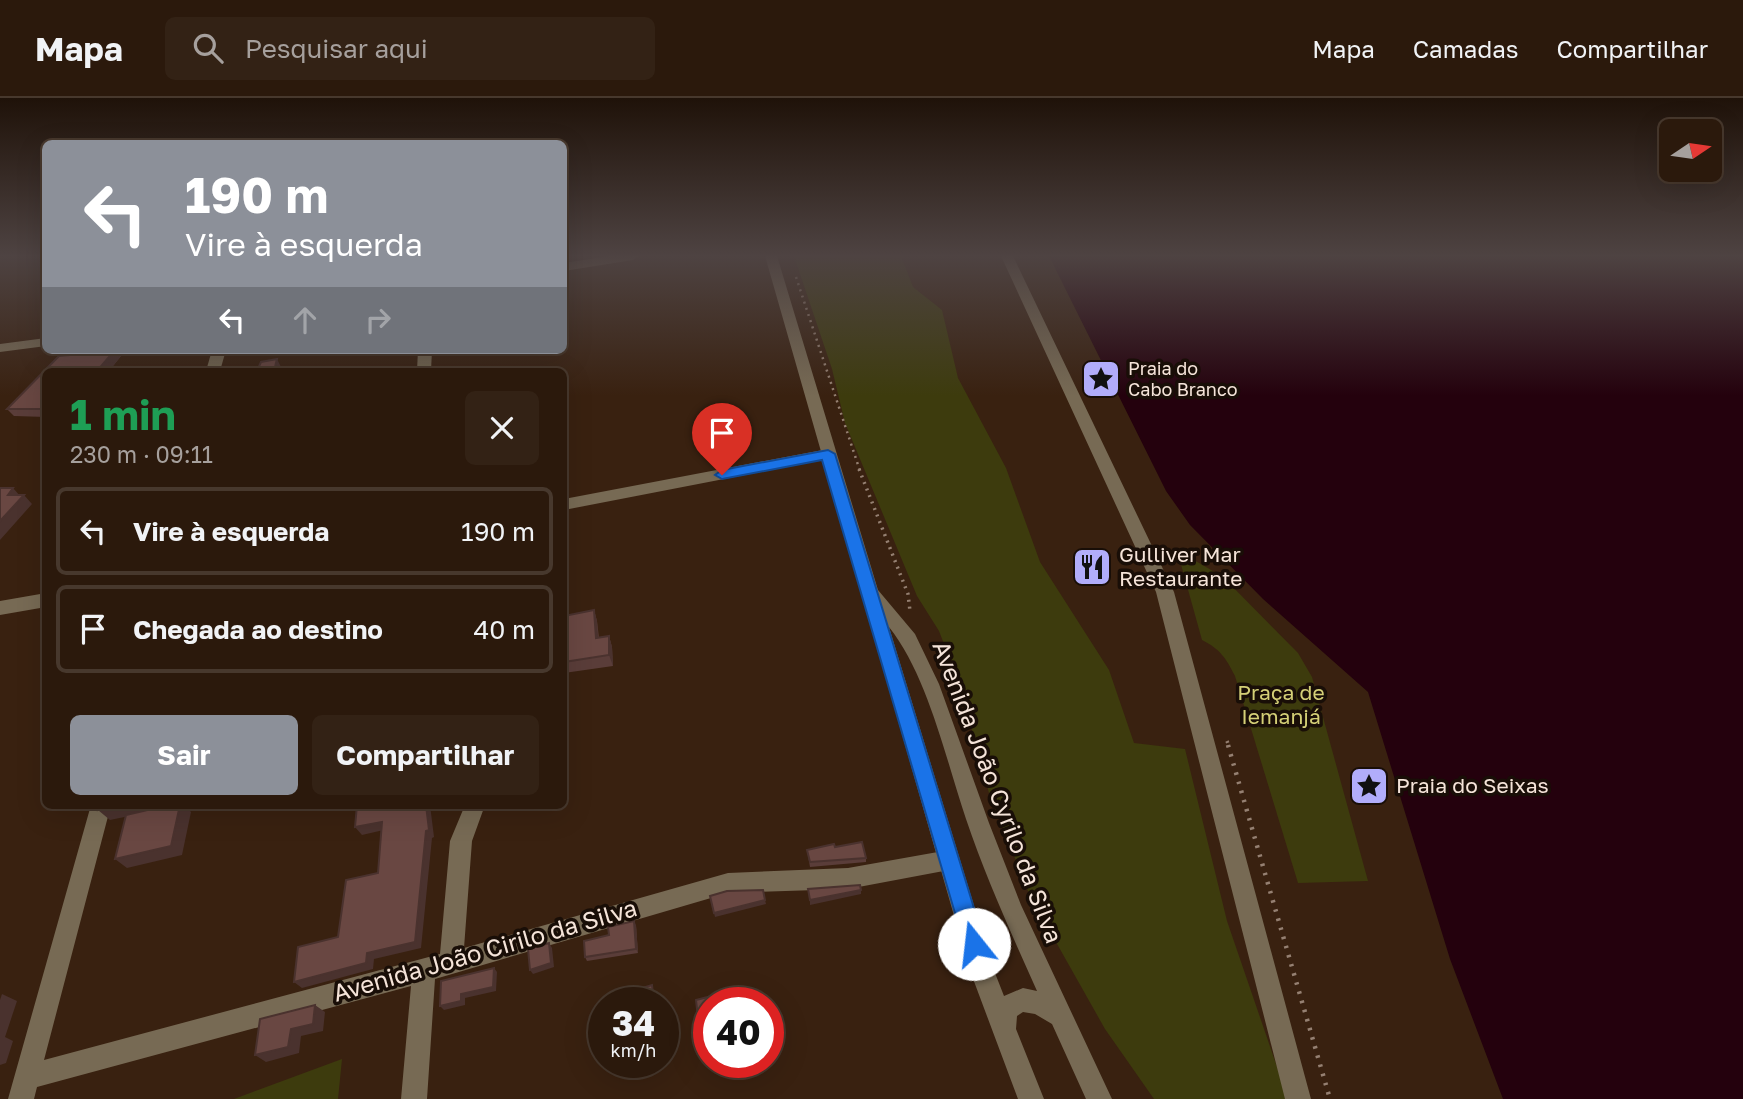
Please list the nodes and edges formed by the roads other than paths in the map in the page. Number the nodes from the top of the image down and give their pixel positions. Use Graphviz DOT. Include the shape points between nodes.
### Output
graph roads {
  1 [pos="784,303"];
  2 [pos="1029,303"];
  3 [pos="42,343"];
  4 [pos="0,348"];
  5 [pos="828,454"];
  6 [pos="567,504"];
  7 [pos="868,587"];
  8 [pos="42,601"];
  9 [pos="0,608"];
  10 [pos="100,809"];
  11 [pos="473,809"];
  12 [pos="949,860"];
  13 [pos="452,963"];
  14 [pos="424,970"];
  15 [pos="1061,1016"];
  16 [pos="1004,1033"];
  17 [pos="24,1088"];
  18 [pos="414,1099"];
  19 [pos="1031,1099"];
  20 [pos="1099,1099"];
  21 [pos="1298,1099"];
  1 -- 5 [label="street, Avenida João Cyrilo da Silva"];
  2 -- 21 [label="street" via="1165,592"];
  3 -- 4 [label="street"];
  5 -- 6 [label="street"];
  5 -- 7 [label="street, Avenida João Cyrilo da Silva"];
  7 -- 12 [label="street, Avenida João Cyrilo da Silva"];
  7 -- 15 [label="street, Avenida João Cyrilo da Silva" via="909,639 930,684 990,856"];
  8 -- 9 [label="street"];
  10 -- 17 [label="street"];
  11 -- 13 [label="street" via="461,841"];
  12 -- 13 [label="street, Avenida João Cirilo da Silva" via="891,874 728,883"];
  12 -- 16 [label="street, Avenida João Cyrilo da Silva"];
  13 -- 14 [label="street, Avenida João Cirilo da Silva"];
  14 -- 17 [label="street, Avenida João Cirilo da Silva"];
  14 -- 18 [label="street"];
  15 -- 16 [label="street" via="1038,1001 1022,1000 1010,1005 1004,1016"];
  15 -- 20 [label="street, Avenida João Cyrilo da Silva"];
  16 -- 19 [label="street, Avenida João Cyrilo da Silva"];
}
